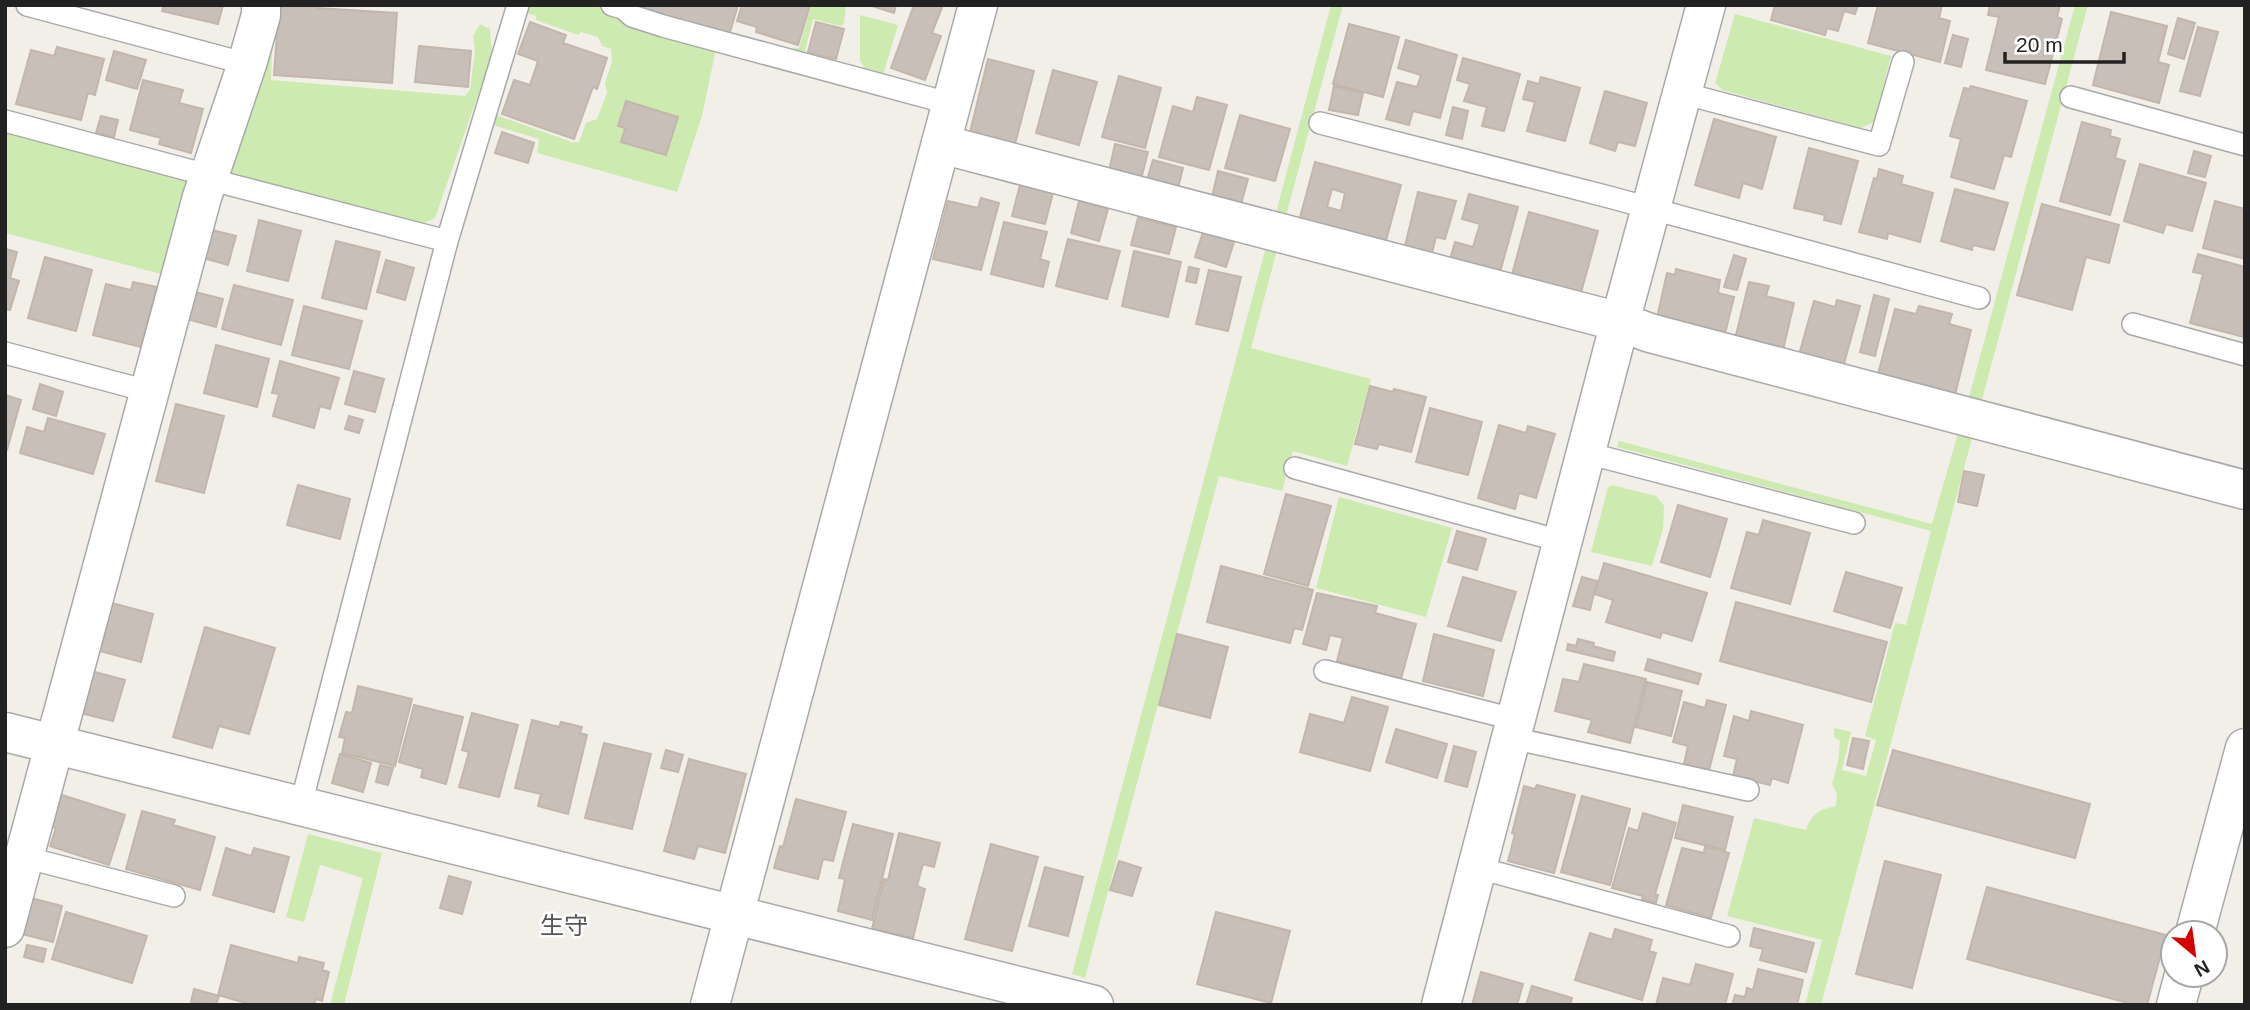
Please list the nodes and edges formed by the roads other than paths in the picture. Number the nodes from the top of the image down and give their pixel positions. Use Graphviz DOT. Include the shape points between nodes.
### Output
graph roads {
  1 [pos="27,5"];
  2 [pos="261,5"];
  3 [pos="518,5"];
  4 [pos="612,5"];
  5 [pos="978,5"];
  6 [pos="1706,5"];
  7 [pos="1903,62"];
  8 [pos="247,64"];
  9 [pos="1682,93"];
  10 [pos="2071,97"];
  11 [pos="952,104"];
  12 [pos="5,121"];
  13 [pos="1320,123"];
  14 [pos="941,144"];
  15 [pos="2245,145"];
  16 [pos="208,179"];
  17 [pos="1651,209"];
  18 [pos="447,241"];
  19 [pos="1979,298"];
  20 [pos="1620,322"];
  21 [pos="2133,324"];
  22 [pos="5,353"];
  23 [pos="2245,355"];
  24 [pos="150,392"];
  25 [pos="1587,453"];
  26 [pos="1295,468"];
  27 [pos="2245,490"];
  28 [pos="1854,523"];
  29 [pos="1564,541"];
  30 [pos="1325,671"];
  31 [pos="1514,729"];
  32 [pos="5,732"];
  33 [pos="55,744"];
  34 [pos="2245,748"];
  35 [pos="1748,790"];
  36 [pos="301,804"];
  37 [pos="24,857"];
  38 [pos="1479,868"];
  39 [pos="174,896"];
  40 [pos="734,916"];
  41 [pos="2199,919"];
  42 [pos="5,928"];
  43 [pos="1729,936"];
  44 [pos="710,1005"];
  45 [pos="1094,1005"];
  46 [pos="1441,1005"];
  1 -- 8 [label="lane"];
  2 -- 8 [label="street"];
  3 -- 18 [label="lane"];
  4 -- 11 [label="lane" via="663,26"];
  5 -- 11 [label="street"];
  6 -- 9 [label="street"];
  7 -- 9 [label="lane" via="1880,145"];
  8 -- 16 [label="street"];
  9 -- 17 [label="street"];
  10 -- 15 [label="lane"];
  11 -- 14 [label="street"];
  12 -- 16 [label="lane"];
  13 -- 17 [label="lane"];
  14 -- 20 [label="street"];
  14 -- 40 [label="street"];
  16 -- 18 [label="lane"];
  16 -- 24 [label="street"];
  17 -- 19 [label="lane"];
  17 -- 20 [label="street"];
  18 -- 36 [label="lane"];
  20 -- 25 [label="street"];
  20 -- 27 [label="street"];
  21 -- 23 [label="lane"];
  22 -- 24 [label="lane"];
  24 -- 33 [label="street"];
  25 -- 28 [label="lane"];
  25 -- 29 [label="street"];
  26 -- 29 [label="lane"];
  29 -- 31 [label="street"];
  30 -- 31 [label="lane"];
  31 -- 35 [label="lane"];
  31 -- 38 [label="street"];
  32 -- 33 [label="street"];
  33 -- 36 [label="street"];
  33 -- 37 [label="street"];
  34 -- 41 [label="street"];
  36 -- 40 [label="street"];
  37 -- 39 [label="lane"];
  37 -- 42 [label="street"];
  38 -- 43 [label="lane"];
  38 -- 46 [label="street"];
  40 -- 44 [label="street"];
  40 -- 45 [label="street"];
}
